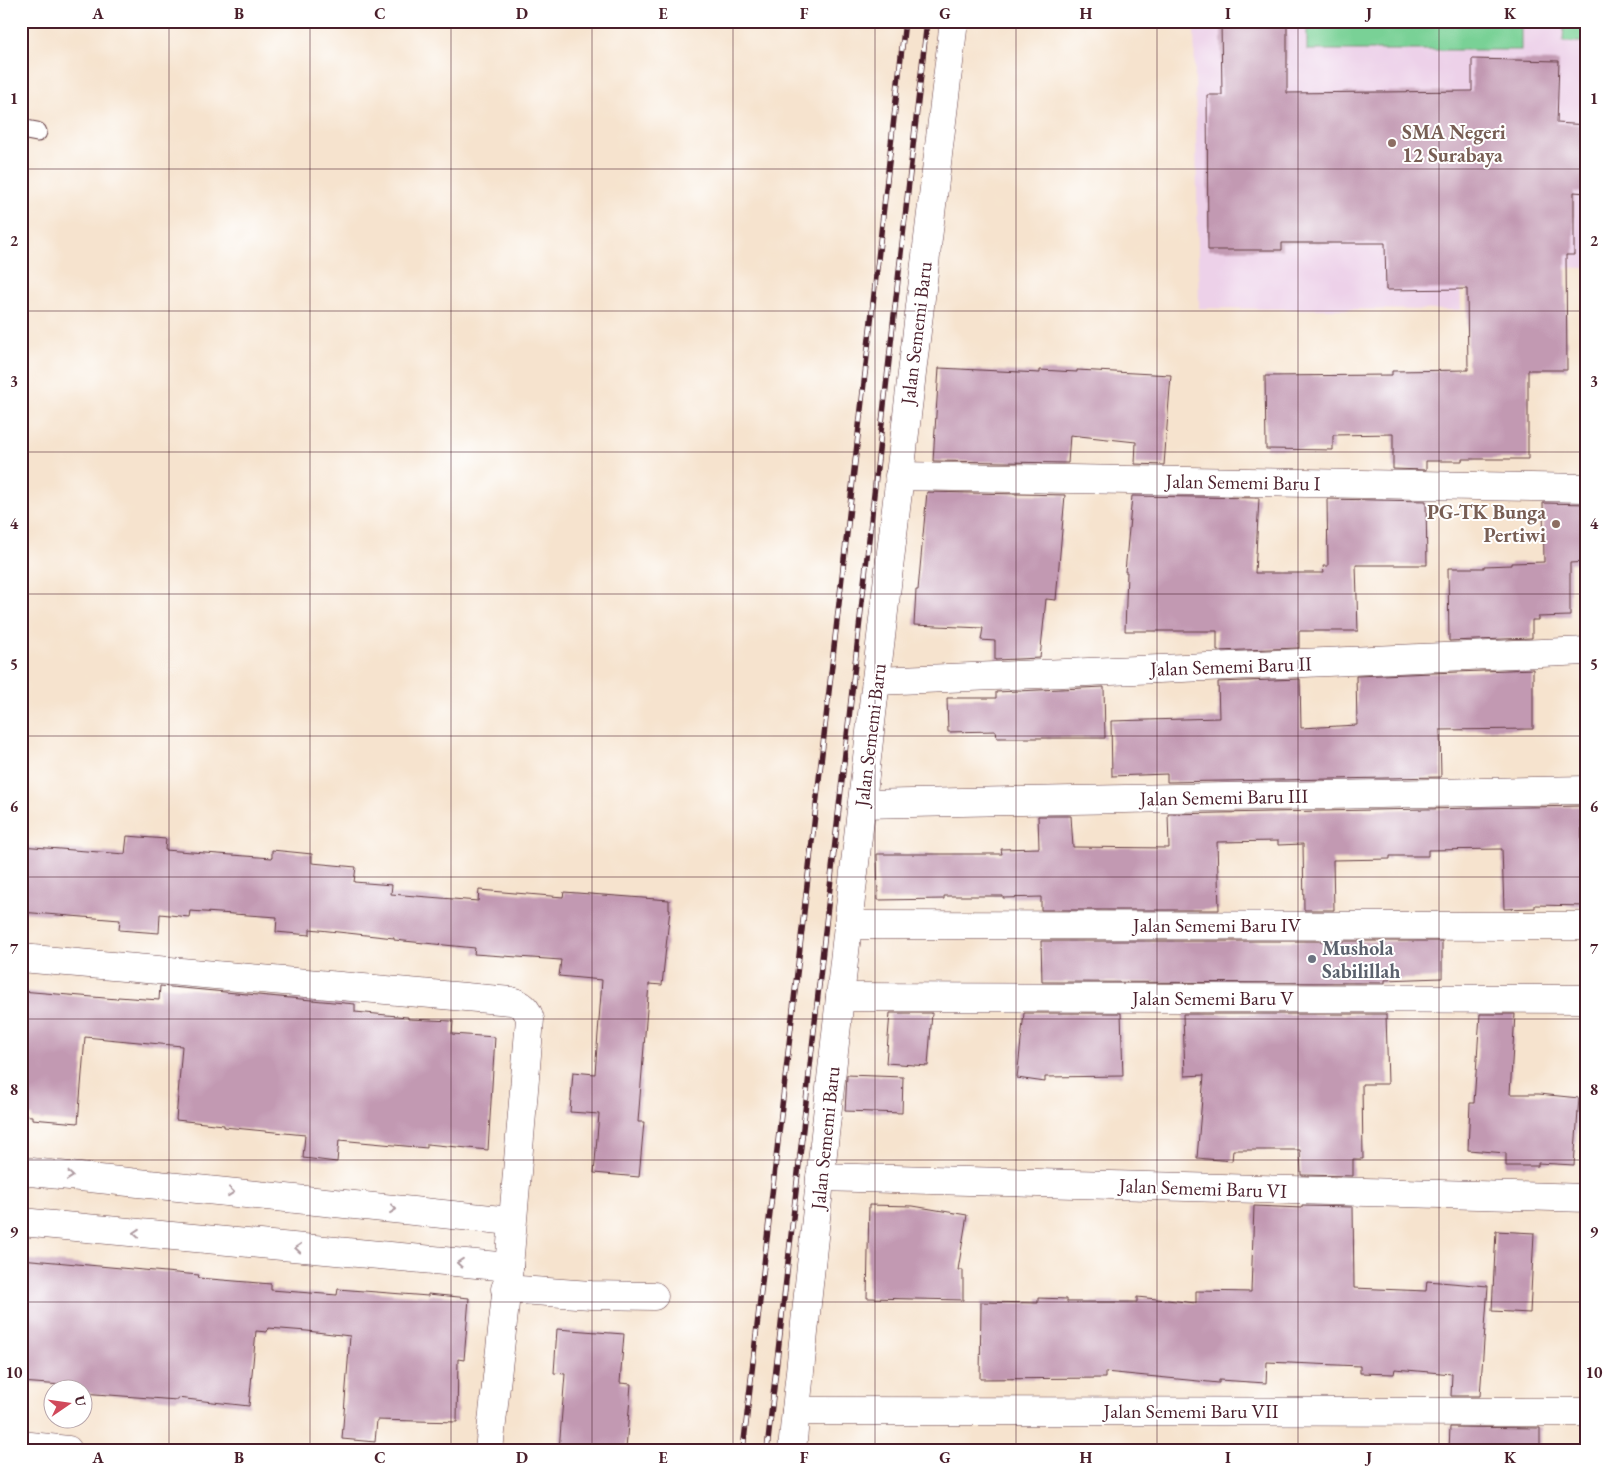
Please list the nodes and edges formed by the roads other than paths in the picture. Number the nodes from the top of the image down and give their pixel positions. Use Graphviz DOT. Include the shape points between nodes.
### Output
graph roads {
  1 [pos="954,21"];
  2 [pos="899,476"];
  3 [pos="1587,488"];
  4 [pos="1587,651"];
  5 [pos="876,680"];
  6 [pos="1587,790"];
  7 [pos="862,804"];
  8 [pos="848,925"];
  9 [pos="1587,926"];
  10 [pos="21,958"];
  11 [pos="840,997"];
  12 [pos="1587,1000"];
  13 [pos="21,1171"];
  14 [pos="820,1177"];
  15 [pos="1587,1198"];
  16 [pos="512,1220"];
  17 [pos="21,1222"];
  18 [pos="507,1278"];
  19 [pos="654,1296"];
  20 [pos="796,1411"];
  21 [pos="1587,1412"];
  22 [pos="21,1446"];
  23 [pos="68,1450"];
  24 [pos="489,1450"];
  25 [pos="792,1450"];
  1 -- 2 [label="street, Jalan Sememi Baru"];
  2 -- 3 [label="street, Jalan Sememi Baru I"];
  2 -- 5 [label="street, Jalan Sememi Baru"];
  4 -- 5 [label="street, Jalan Sememi Baru II"];
  5 -- 7 [label="street, Jalan Sememi Baru"];
  6 -- 7 [label="street, Jalan Sememi Baru III"];
  7 -- 8 [label="street, Jalan Sememi Baru"];
  8 -- 9 [label="street, Jalan Sememi Baru IV"];
  8 -- 11 [label="street, Jalan Sememi Baru"];
  10 -- 16 [label="street" via="524,1006 530,1019"];
  11 -- 12 [label="street, Jalan Sememi Baru V"];
  11 -- 14 [label="street, Jalan Sememi Baru"];
  13 -- 16 [label="street, one-way"];
  14 -- 15 [label="street, Jalan Sememi Baru VI"];
  14 -- 20 [label="street, Jalan Sememi Baru"];
  16 -- 18 [label="street"];
  18 -- 17 [label="street, one-way"];
  18 -- 19 [label="street" via="590,1295"];
  18 -- 24 [label="street"];
  20 -- 21 [label="street, Jalan Sememi Baru VII"];
  20 -- 25 [label="street, Jalan Sememi Baru"];
  22 -- 23 [label="street"];
}
